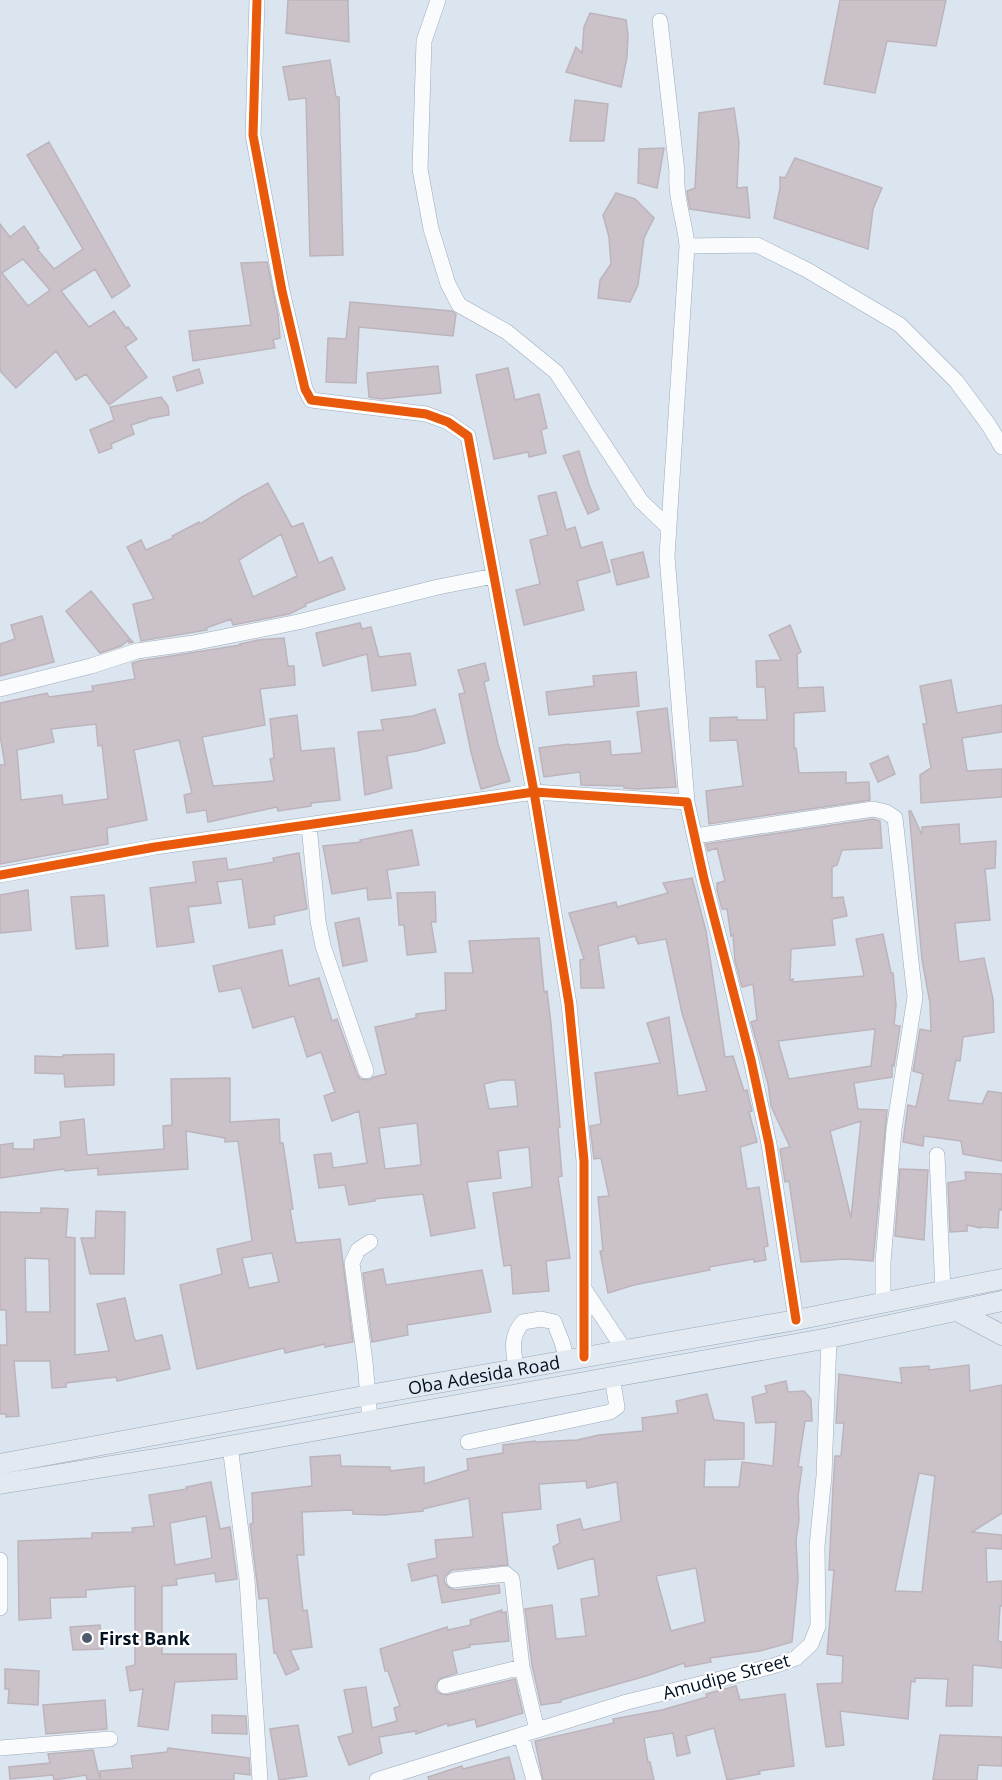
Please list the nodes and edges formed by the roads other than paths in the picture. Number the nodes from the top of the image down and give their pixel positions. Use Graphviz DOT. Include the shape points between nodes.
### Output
graph roads {
  1 [pos="257,0"];
  2 [pos="438,0"];
  3 [pos="660,21"];
  4 [pos="687,246"];
  5 [pos="1002,447"];
  6 [pos="669,528"];
  7 [pos="494,576"];
  8 [pos="0,688"];
  9 [pos="534,792"];
  10 [pos="687,802"];
  11 [pos="309,825"];
  12 [pos="695,836"];
  13 [pos="0,875"];
  14 [pos="366,1071"];
  15 [pos="938,1155"];
  16 [pos="370,1242"];
  17 [pos="1002,1279"];
  18 [pos="584,1289"];
  19 [pos="943,1291"];
  20 [pos="1002,1301"];
  21 [pos="883,1303"];
  22 [pos="957,1311"];
  23 [pos="796,1320"];
  24 [pos="1002,1335"];
  25 [pos="829,1338"];
  26 [pos="625,1351"];
  27 [pos="576,1358"];
  28 [pos="516,1369"];
  29 [pos="612,1377"];
  30 [pos="369,1395"];
  31 [pos="370,1420"];
  32 [pos="468,1442"];
  33 [pos="230,1446"];
  34 [pos="0,1464"];
  35 [pos="0,1484"];
  36 [pos="0,1560"];
  37 [pos="454,1580"];
  38 [pos="0,1608"];
  39 [pos="522,1667"];
  40 [pos="445,1686"];
  41 [pos="537,1730"];
  42 [pos="521,1735"];
  43 [pos="110,1739"];
  44 [pos="0,1748"];
  45 [pos="260,1780"];
  46 [pos="377,1780"];
  47 [pos="534,1780"];
  1 -- 7 [label="street" via="253,135 305,389 311,400 426,414 448,422 468,436"];
  2 -- 6 [label="street" via="424,41 420,169 431,229 448,284 459,305 507,332 556,372 641,501"];
  3 -- 4 [label="street" via="676,189"];
  4 -- 5 [label="street" via="757,245 900,325 956,381"];
  4 -- 6 [label="street"];
  6 -- 10 [label="street"];
  7 -- 8 [label="street" via="298,622 137,651"];
  7 -- 9 [label="street"];
  9 -- 10 [label="street"];
  9 -- 11 [label="street"];
  9 -- 18 [label="street" via="578,1081 584,1161"];
  10 -- 12 [label="street"];
  11 -- 13 [label="street" via="154,847"];
  11 -- 14 [label="street" via="323,946"];
  12 -- 21 [label="street" via="873,809 895,818 915,998 894,1129"];
  12 -- 23 [label="street" via="769,1144"];
  15 -- 19 [label="street"];
  16 -- 30 [label="street" via="358,1250 352,1263"];
  17 -- 19 [label="main road, Oba Adesida Road"];
  18 -- 26 [label="street"];
  18 -- 27 [label="street"];
  19 -- 21 [label="main road, Oba Adesida Road"];
  20 -- 22 [label="main road, Oba Adesida Road"];
  21 -- 23 [label="main road, Oba Adesida Road"];
  22 -- 24 [label="main road"];
  22 -- 25 [label="main road, Oba Adesida Road"];
  23 -- 26 [label="main road, Oba Adesida Road"];
  25 -- 29 [label="main road, Oba Adesida Road"];
  25 -- 41 [label="street, Amudipe Street" via="817,1546 818,1626 811,1644 796,1658 773,1666 627,1702"];
  26 -- 27 [label="main road, Oba Adesida Road"];
  27 -- 28 [label="main road, Oba Adesida Road"];
  27 -- 28 [label="street" via="562,1342 554,1322 523,1322 514,1332"];
  28 -- 30 [label="main road, Oba Adesida Road"];
  29 -- 31 [label="main road, Oba Adesida Road"];
  29 -- 32 [label="street" via="617,1407 610,1412"];
  30 -- 31 [label="street"];
  30 -- 34 [label="main road, Oba Adesida Road"];
  31 -- 33 [label="main road, Oba Adesida Road"];
  33 -- 35 [label="main road, Oba Adesida Road"];
  33 -- 45 [label="street" via="247,1579"];
  36 -- 38 [label="street"];
  37 -- 39 [label="street" via="510,1575"];
  39 -- 40 [label="street"];
  39 -- 41 [label="street"];
  41 -- 42 [label="street, Amudipe Street"];
  42 -- 46 [label="street, Amudipe Street"];
  42 -- 47 [label="street"];
  43 -- 44 [label="street"];
}
